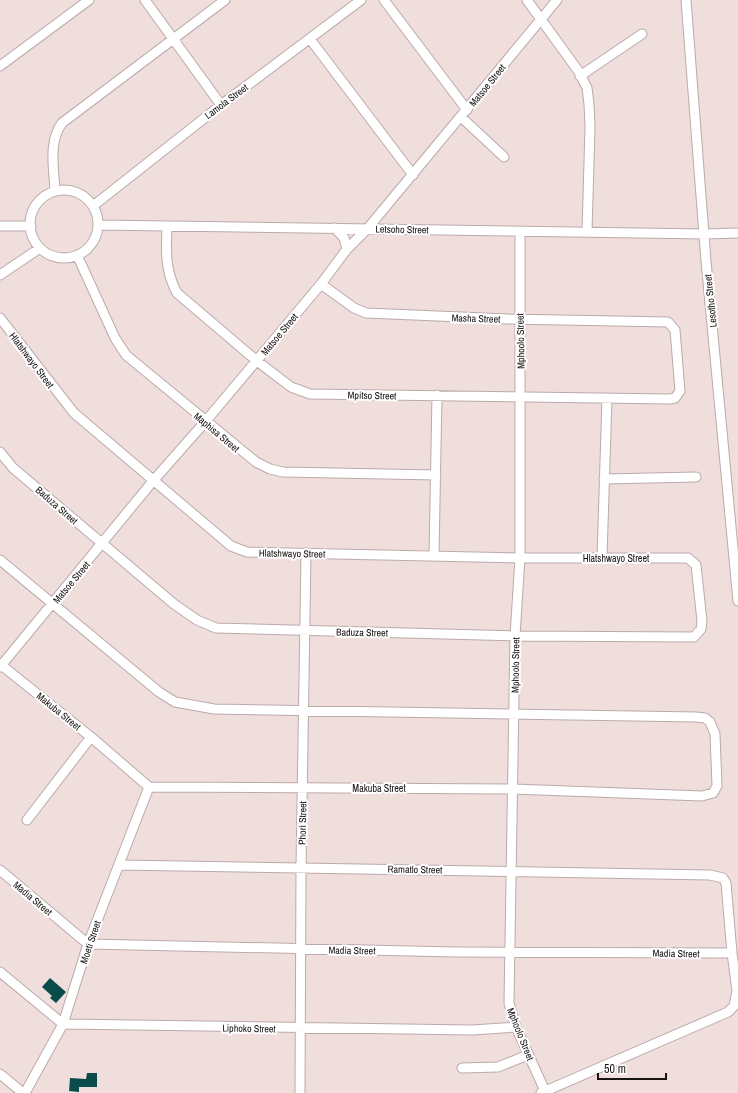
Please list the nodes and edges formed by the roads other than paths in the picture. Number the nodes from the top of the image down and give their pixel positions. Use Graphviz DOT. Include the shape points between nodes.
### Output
graph roads {
  1 [pos="89,0"];
  2 [pos="145,0"];
  3 [pos="225,0"];
  4 [pos="362,0"];
  5 [pos="384,0"];
  6 [pos="527,0"];
  7 [pos="557,0"];
  8 [pos="686,0"];
  9 [pos="541,19"];
  10 [pos="642,34"];
  11 [pos="310,38"];
  12 [pos="173,39"];
  13 [pos="0,66"];
  14 [pos="580,76"];
  15 [pos="221,105"];
  16 [pos="464,113"];
  17 [pos="504,157"];
  18 [pos="413,175"];
  19 [pos="55,191"];
  20 [pos="93,206"];
  21 [pos="98,225"];
  22 [pos="0,226"];
  23 [pos="31,226"];
  24 [pos="167,227"];
  25 [pos="336,228"];
  26 [pos="368,228"];
  27 [pos="520,231"];
  28 [pos="587,232"];
  29 [pos="705,234"];
  30 [pos="737,234"];
  31 [pos="40,248"];
  32 [pos="347,249"];
  33 [pos="77,255"];
  34 [pos="0,275"];
  35 [pos="321,284"];
  36 [pos="0,318"];
  37 [pos="519,319"];
  38 [pos="256,361"];
  39 [pos="437,395"];
  40 [pos="521,396"];
  41 [pos="607,398"];
  42 [pos="670,399"];
  43 [pos="205,422"];
  44 [pos="0,452"];
  45 [pos="436,475"];
  46 [pos="696,477"];
  47 [pos="604,479"];
  48 [pos="153,481"];
  49 [pos="102,544"];
  50 [pos="306,553"];
  51 [pos="434,556"];
  52 [pos="680,557"];
  53 [pos="520,558"];
  54 [pos="602,558"];
  55 [pos="0,560"];
  56 [pos="738,602"];
  57 [pos="52,605"];
  58 [pos="306,631"];
  59 [pos="515,636"];
  60 [pos="0,665"];
  61 [pos="304,711"];
  62 [pos="514,714"];
  63 [pos="90,737"];
  64 [pos="149,787"];
  65 [pos="302,788"];
  66 [pos="513,789"];
  67 [pos="27,820"];
  68 [pos="119,865"];
  69 [pos="301,868"];
  70 [pos="0,870"];
  71 [pos="512,870"];
  72 [pos="88,944"];
  73 [pos="302,949"];
  74 [pos="508,952"];
  75 [pos="732,953"];
  76 [pos="0,972"];
  77 [pos="63,1024"];
  78 [pos="516,1027"];
  79 [pos="301,1029"];
  80 [pos="528,1055"];
  81 [pos="462,1068"];
  82 [pos="0,1074"];
  83 [pos="543,1092"];
  84 [pos="24,1093"];
  85 [pos="300,1093"];
  1 -- 13 [label="street"];
  2 -- 12 [label="street"];
  3 -- 12 [label="street"];
  4 -- 11 [label="street, Lamola Street"];
  5 -- 16 [label="street"];
  6 -- 9 [label="street"];
  7 -- 9 [label="street, Matsoe Street"];
  8 -- 29 [label="street, Lesotho Street"];
  9 -- 14 [label="street"];
  9 -- 16 [label="street, Matsoe Street"];
  10 -- 14 [label="street"];
  11 -- 15 [label="street, Lamola Street"];
  11 -- 18 [label="street"];
  12 -- 15 [label="street"];
  12 -- 19 [label="street" via="62,123 54,142"];
  14 -- 28 [label="street" via="586,88 589,104"];
  15 -- 20 [label="street, Lamola Street"];
  16 -- 17 [label="street"];
  16 -- 18 [label="street, Matsoe Street"];
  18 -- 26 [label="street, Matsoe Street"];
  19 -- 20 [label="street" via="74,191 84,196"];
  19 -- 23 [label="street" via="37,204"];
  20 -- 21 [label="street"];
  21 -- 24 [label="street, Letsoho Street"];
  21 -- 33 [label="street" via="92,243"];
  22 -- 23 [label="street"];
  23 -- 31 [label="street"];
  24 -- 25 [label="street, Letsoho Street"];
  24 -- 38 [label="street, Mpitso Street" via="167,267 177,293"];
  25 -- 26 [label="street, Letsoho Street"];
  25 -- 32 [label="street" via="344,238"];
  26 -- 27 [label="street, Letsoho Street"];
  26 -- 32 [label="street, Matsoe Street"];
  27 -- 28 [label="street, Letsoho Street"];
  27 -- 37 [label="street, Mphoolo Street"];
  28 -- 29 [label="street, Letsoho Street"];
  29 -- 30 [label="street, Letsoho Street"];
  29 -- 56 [label="street, Lesotho Street"];
  31 -- 33 [label="street" via="56,257"];
  31 -- 34 [label="street"];
  32 -- 35 [label="street, Matsoe Street"];
  33 -- 43 [label="street, Maphisa Street" via="123,351"];
  35 -- 37 [label="street, Masha Street" via="354,308 366,313"];
  35 -- 38 [label="street, Matsoe Street"];
  36 -- 48 [label="street, Hlatshwayo Street" via="74,413"];
  37 -- 40 [label="street, Mphoolo Street"];
  37 -- 42 [label="street, Masha Street" via="668,322 672,326 677,346 680,391 675,398"];
  38 -- 39 [label="street, Mpitso Street" via="291,387 310,394"];
  38 -- 43 [label="street, Matsoe Street"];
  39 -- 40 [label="street, Mpitso Street"];
  39 -- 45 [label="street"];
  40 -- 41 [label="street, Mpitso Street"];
  40 -- 53 [label="street, Mphoolo Street"];
  41 -- 42 [label="street, Mpitso Street"];
  41 -- 47 [label="street"];
  43 -- 45 [label="street, Maphisa Street" via="242,453 270,469 283,472"];
  43 -- 48 [label="street, Matsoe Street"];
  44 -- 49 [label="street, Baduza Street" via="13,468"];
  45 -- 51 [label="street"];
  46 -- 47 [label="street"];
  47 -- 54 [label="street"];
  48 -- 49 [label="street, Matsoe Street"];
  48 -- 50 [label="street, Hlatshwayo Street" via="231,546 248,552"];
  49 -- 57 [label="street, Matsoe Street"];
  49 -- 58 [label="street, Baduza Street" via="174,604 216,628"];
  50 -- 51 [label="street, Hlatshwayo Street"];
  50 -- 58 [label="street, Phori Street"];
  51 -- 53 [label="street, Hlatshwayo Street"];
  52 -- 54 [label="street, Hlatshwayo Street"];
  52 -- 59 [label="street, Baduza Street" via="688,558 696,565 702,621 701,629 694,637"];
  53 -- 54 [label="street, Hlatshwayo Street"];
  53 -- 59 [label="street, Mphoolo Street"];
  55 -- 57 [label="street"];
  57 -- 60 [label="street, Matsoe Street"];
  57 -- 61 [label="street" via="159,692 175,702 214,709"];
  58 -- 59 [label="street, Baduza Street"];
  58 -- 61 [label="street, Phori Street"];
  59 -- 62 [label="street, Mphoolo Street"];
  60 -- 63 [label="street, Makuba Street"];
  61 -- 62 [label="street"];
  61 -- 65 [label="street, Phori Street"];
  62 -- 66 [label="street, Mphoolo Street"];
  62 -- 66 [label="street, Makuba Street" via="705,718 710,722 715,734 718,786 709,795"];
  63 -- 64 [label="street, Makuba Street"];
  63 -- 67 [label="street"];
  64 -- 65 [label="street, Makuba Street"];
  64 -- 68 [label="street, Moeti Street"];
  65 -- 66 [label="street, Makuba Street"];
  65 -- 69 [label="street, Phori Street"];
  66 -- 71 [label="street, Mphoolo Street"];
  68 -- 69 [label="street, Ramatlo Street"];
  68 -- 72 [label="street, Moeti Street"];
  69 -- 71 [label="street, Ramatlo Street"];
  69 -- 73 [label="street, Phori Street"];
  70 -- 72 [label="street, Madia Street"];
  71 -- 74 [label="street, Mphoolo Street"];
  71 -- 75 [label="street, Ramatlo Street" via="710,875 723,878 726,884"];
  72 -- 73 [label="street, Madia Street"];
  72 -- 77 [label="street, Moeti Street"];
  73 -- 74 [label="street, Madia Street"];
  73 -- 79 [label="street, Phori Street"];
  74 -- 75 [label="street, Madia Street"];
  74 -- 78 [label="street, Mphoolo Street" via="508,1003"];
  75 -- 83 [label="street" via="737,991 734,1006 728,1012"];
  76 -- 77 [label="street"];
  77 -- 79 [label="street, Liphoko Street"];
  77 -- 84 [label="street, Moeti Street"];
  78 -- 79 [label="street, Liphoko Street" via="472,1030"];
  78 -- 80 [label="street, Mphoolo Street"];
  79 -- 85 [label="street, Phori Street"];
  80 -- 81 [label="street" via="498,1067"];
  80 -- 83 [label="street, Mphoolo Street"];
  82 -- 84 [label="street"];
}
